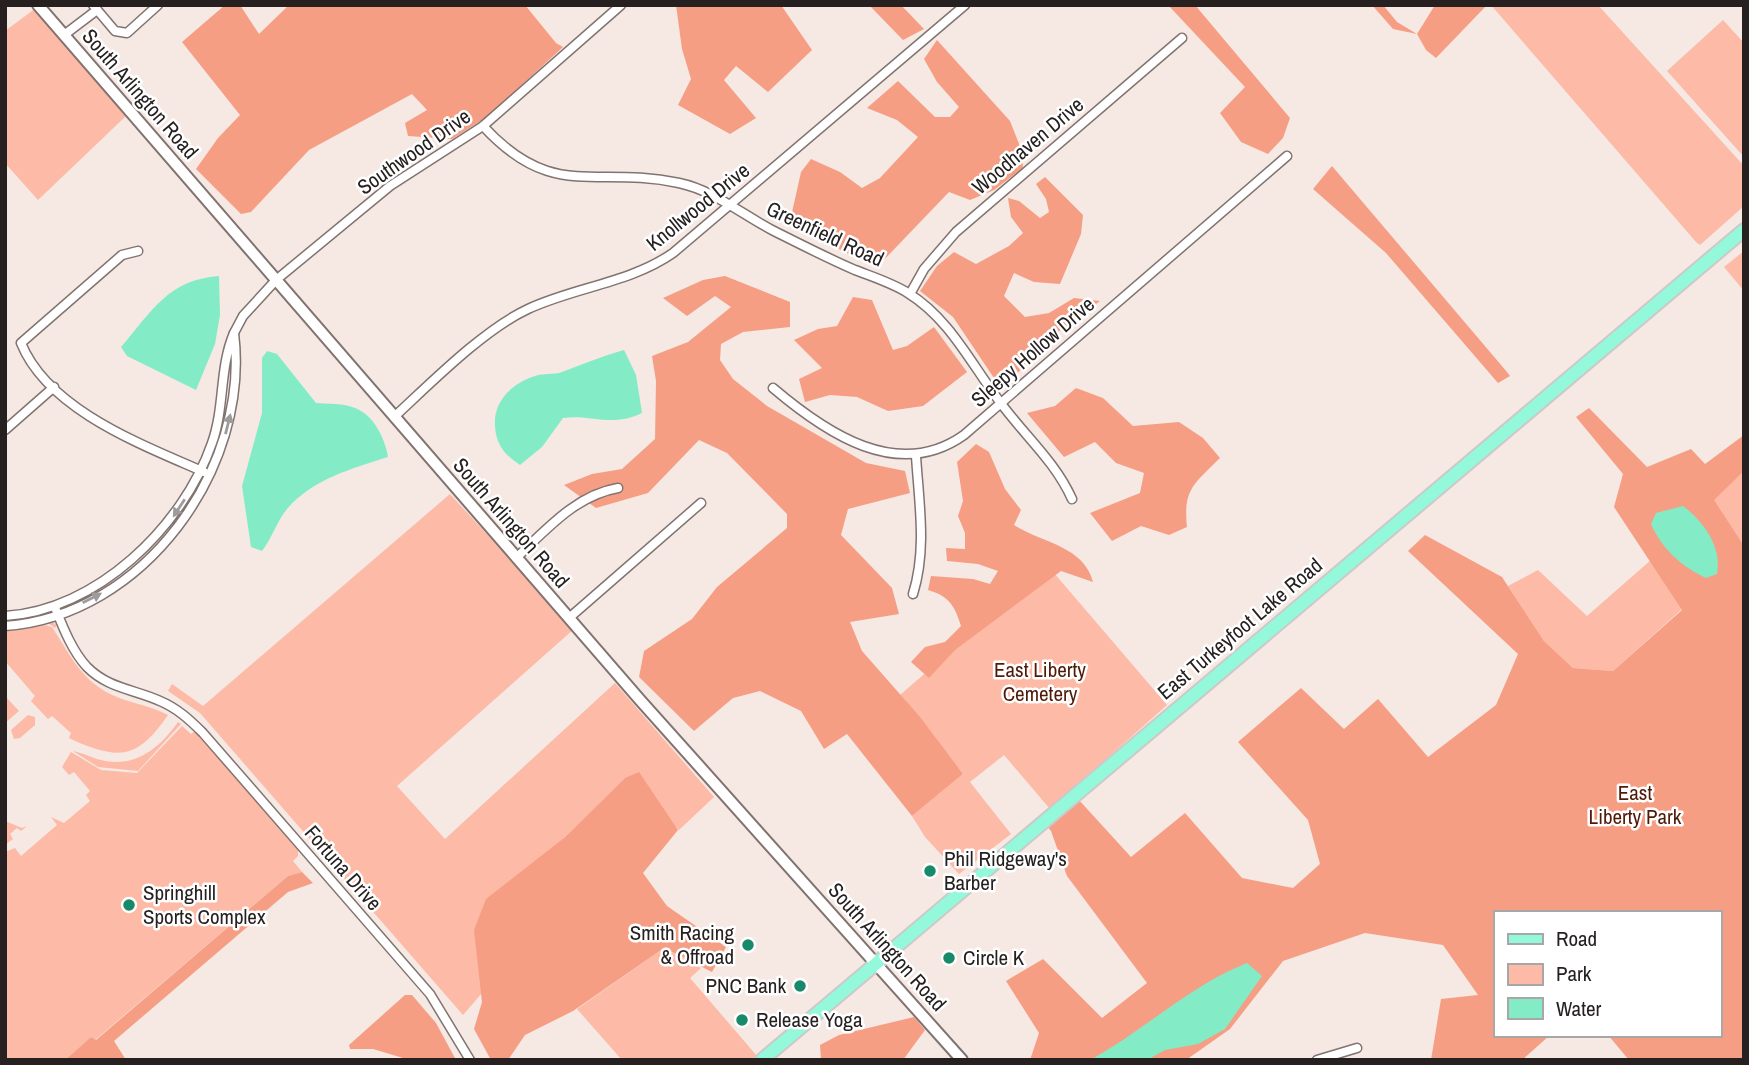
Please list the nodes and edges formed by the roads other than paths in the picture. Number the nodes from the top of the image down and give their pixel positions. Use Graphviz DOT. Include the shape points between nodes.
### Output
graph roads {
  1 [pos="38,5"];
  2 [pos="158,5"];
  3 [pos="621,5"];
  4 [pos="965,5"];
  5 [pos="95,8"];
  6 [pos="64,35"];
  7 [pos="1182,38"];
  8 [pos="483,127"];
  9 [pos="1287,156"];
  10 [pos="729,206"];
  11 [pos="1744,230"];
  12 [pos="138,251"];
  13 [pos="276,281"];
  14 [pos="910,294"];
  15 [pos="234,334"];
  16 [pos="54,387"];
  17 [pos="773,388"];
  18 [pos="1000,403"];
  19 [pos="394,417"];
  20 [pos="5,430"];
  21 [pos="916,456"];
  22 [pos="201,470"];
  23 [pos="210,474"];
  24 [pos="618,488"];
  25 [pos="1072,499"];
  26 [pos="701,503"];
  27 [pos="516,558"];
  28 [pos="913,594"];
  29 [pos="56,611"];
  30 [pos="5,617"];
  31 [pos="569,618"];
  32 [pos="5,626"];
  33 [pos="875,962"];
  34 [pos="1357,1048"];
  35 [pos="470,1060"];
  36 [pos="762,1060"];
  37 [pos="962,1060"];
  38 [pos="1317,1060"];
  1 -- 6 [label="main road, South Arlington Road"];
  2 -- 5 [label="street" via="127,33 115,31"];
  3 -- 8 [label="street, Southwood Drive"];
  4 -- 10 [label="street, Knollwood Drive"];
  5 -- 6 [label="street"];
  6 -- 13 [label="main road, South Arlington Road"];
  7 -- 14 [label="street, Woodhaven Drive" via="956,232 924,269"];
  8 -- 10 [label="street, Greenfield Road" via="512,155 545,171 678,183"];
  8 -- 13 [label="street, Southwood Drive" via="390,186"];
  9 -- 18 [label="street, Sleepy Hollow Drive"];
  10 -- 14 [label="street, Greenfield Road"];
  10 -- 19 [label="street, Knollwood Drive" via="648,268 542,303 506,321"];
  11 -- 33 [label="main road, East Turkeyfoot Lake Road"];
  12 -- 16 [label="street" via="122,255 21,342"];
  13 -- 15 [label="street, Southwood Drive" via="243,316"];
  13 -- 19 [label="main road, South Arlington Road"];
  14 -- 18 [label="street, Greenfield Road" via="944,324"];
  15 -- 22 [label="street, Southwood Drive" via="225,354 224,391 213,442"];
  23 -- 15 [label="street, Southwood Drive, one-way" via="232,407"];
  16 -- 20 [label="street"];
  16 -- 22 [label="street" via="86,415"];
  17 -- 21 [label="street, Sleepy Hollow Drive" via="847,439 882,453"];
  18 -- 21 [label="street, Sleepy Hollow Drive" via="960,438"];
  18 -- 25 [label="street, Greenfield Road" via="1058,472"];
  19 -- 27 [label="main road, South Arlington Road"];
  21 -- 28 [label="street" via="922,547"];
  22 -- 23 [label="street"];
  22 -- 29 [label="street, Southwood Drive, one-way" via="164,529 127,563"];
  29 -- 23 [label="street, Southwood Drive, one-way" via="118,583 150,556 179,526"];
  24 -- 27 [label="street" via="579,503"];
  26 -- 31 [label="street"];
  27 -- 31 [label="main road, South Arlington Road"];
  29 -- 30 [label="street, Southwood Drive"];
  29 -- 32 [label="street, Southwood Drive" via="27,624"];
  29 -- 35 [label="street, Fortuna Drive" via="76,652 94,674 125,691 159,700 203,733 430,994"];
  31 -- 33 [label="main road, South Arlington Road"];
  33 -- 36 [label="main road, East Turkeyfoot Lake Road"];
  33 -- 37 [label="main road, South Arlington Road"];
  34 -- 38 [label="street"];
}
